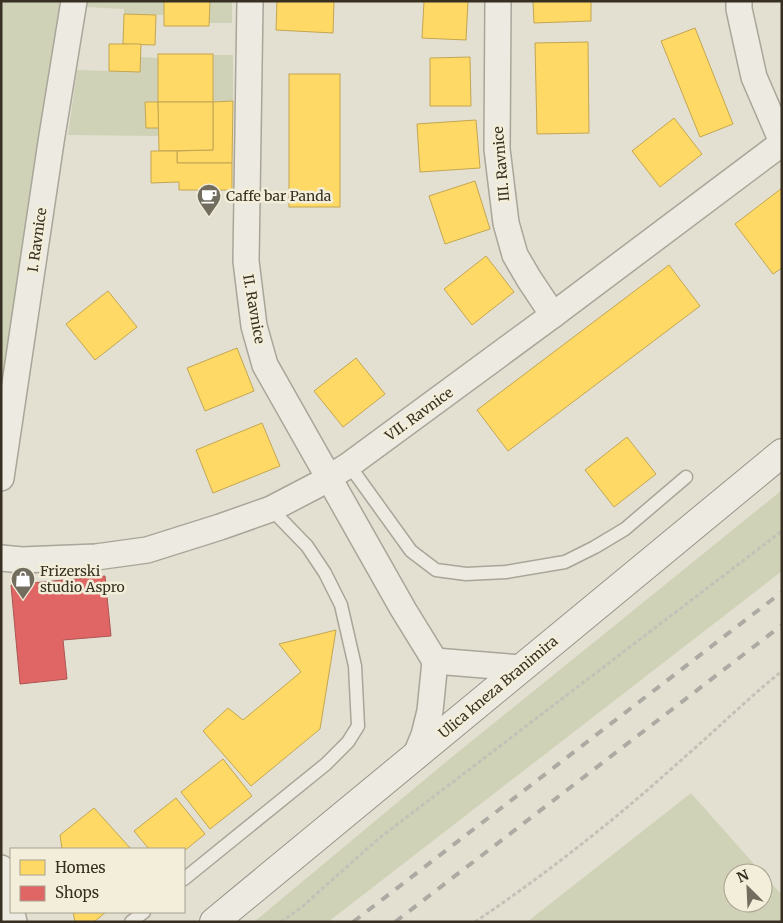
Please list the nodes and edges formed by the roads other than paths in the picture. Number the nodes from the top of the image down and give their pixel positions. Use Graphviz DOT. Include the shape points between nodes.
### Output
graph roads {
  1 [pos="74,1"];
  2 [pos="250,1"];
  3 [pos="498,1"];
  4 [pos="738,1"];
  5 [pos="782,143"];
  6 [pos="554,315"];
  7 [pos="782,453"];
  8 [pos="339,471"];
  9 [pos="686,477"];
  10 [pos="1,478"];
  11 [pos="271,509"];
  12 [pos="1,558"];
  13 [pos="435,661"];
  14 [pos="521,668"];
  15 [pos="414,757"];
  16 [pos="1,868"];
  17 [pos="185,878"];
  18 [pos="10,905"];
  19 [pos="143,913"];
  20 [pos="131,922"];
  21 [pos="214,922"];
  1 -- 10 [label="street, I. Ravnice"];
  2 -- 8 [label="street, II. Ravnice" via="246,261 254,326 265,364"];
  3 -- 6 [label="street, III. Ravnice" via="497,149 506,223 516,255"];
  4 -- 5 [label="street" via="754,78"];
  5 -- 6 [label="street, VII. Ravnice"];
  6 -- 8 [label="street, VII. Ravnice"];
  7 -- 14 [label="main road, Ulica kneza Branimira"];
  8 -- 9 [label="lane" via="410,551 436,570 466,574 506,572 565,562 625,529"];
  8 -- 11 [label="street, VII. Ravnice"];
  8 -- 13 [label="street, II. Ravnice" via="403,609"];
  11 -- 12 [label="street, VII. Ravnice" via="147,550 96,557"];
  11 -- 17 [label="lane" via="307,546 341,605 355,666 358,726 348,742 326,764"];
  13 -- 14 [label="street"];
  13 -- 15 [label="street" via="430,711"];
  14 -- 15 [label="main road, Ulica kneza Branimira"];
  15 -- 21 [label="main road, Ulica kneza Branimira"];
  16 -- 18 [label="street"];
  19 -- 20 [label="lane"];
}
